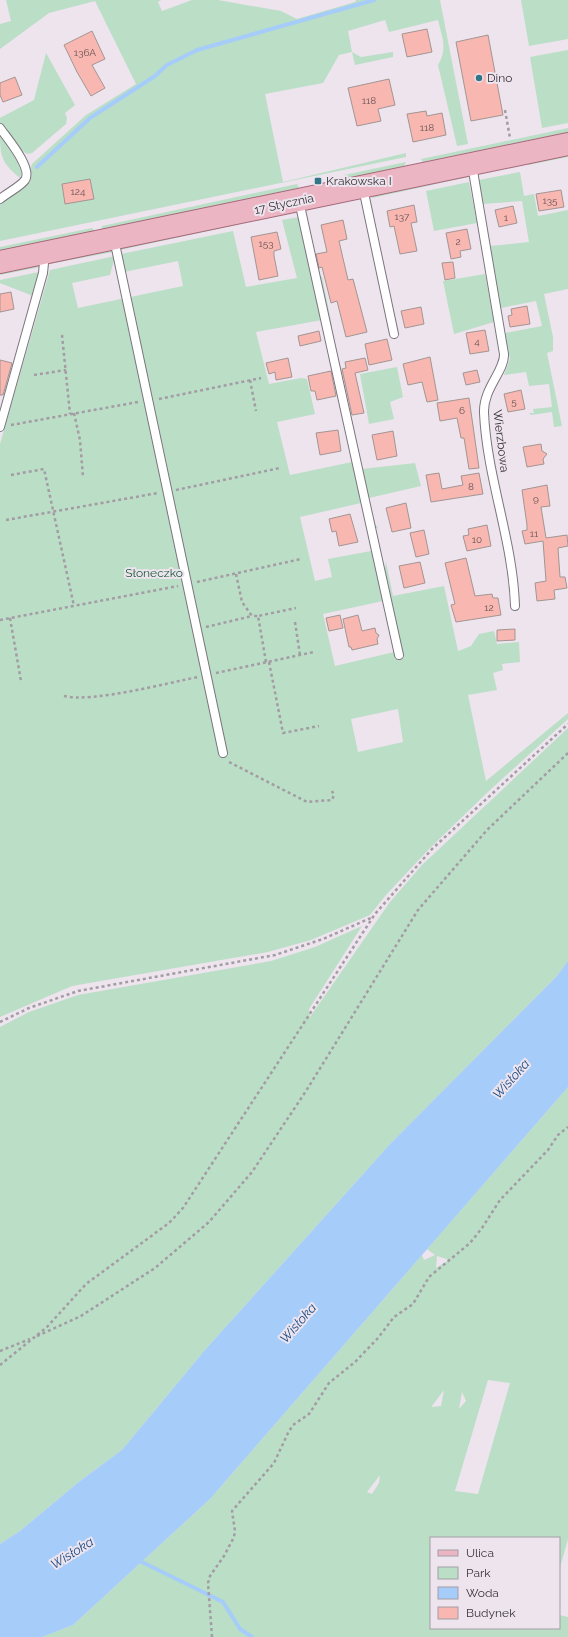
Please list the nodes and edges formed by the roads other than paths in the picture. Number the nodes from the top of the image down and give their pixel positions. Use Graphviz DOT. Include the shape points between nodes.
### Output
graph roads {
  1 [pos="0,128"];
  2 [pos="568,144"];
  3 [pos="472,164"];
  4 [pos="362,187"];
  5 [pos="0,198"];
  6 [pos="299,201"];
  7 [pos="114,238"];
  8 [pos="45,252"];
  9 [pos="0,262"];
  10 [pos="394,334"];
  11 [pos="0,427"];
  12 [pos="515,606"];
  13 [pos="400,655"];
  14 [pos="223,753"];
  1 -- 5 [label="lane" via="23,161 26,177"];
  2 -- 3 [label="main road, 17 Stycznia"];
  3 -- 4 [label="main road, 17 Stycznia"];
  3 -- 12 [label="lane, Wierzbowa" via="504,354 503,362 486,395 484,411 490,462 512,576"];
  4 -- 6 [label="main road, 17 Stycznia"];
  4 -- 10 [label="lane"];
  6 -- 7 [label="main road, 17 Stycznia"];
  6 -- 13 [label="lane"];
  7 -- 8 [label="main road, 17 Stycznia"];
  7 -- 14 [label="lane"];
  8 -- 9 [label="main road, 17 Stycznia"];
  8 -- 11 [label="lane" via="44,273"];
}
